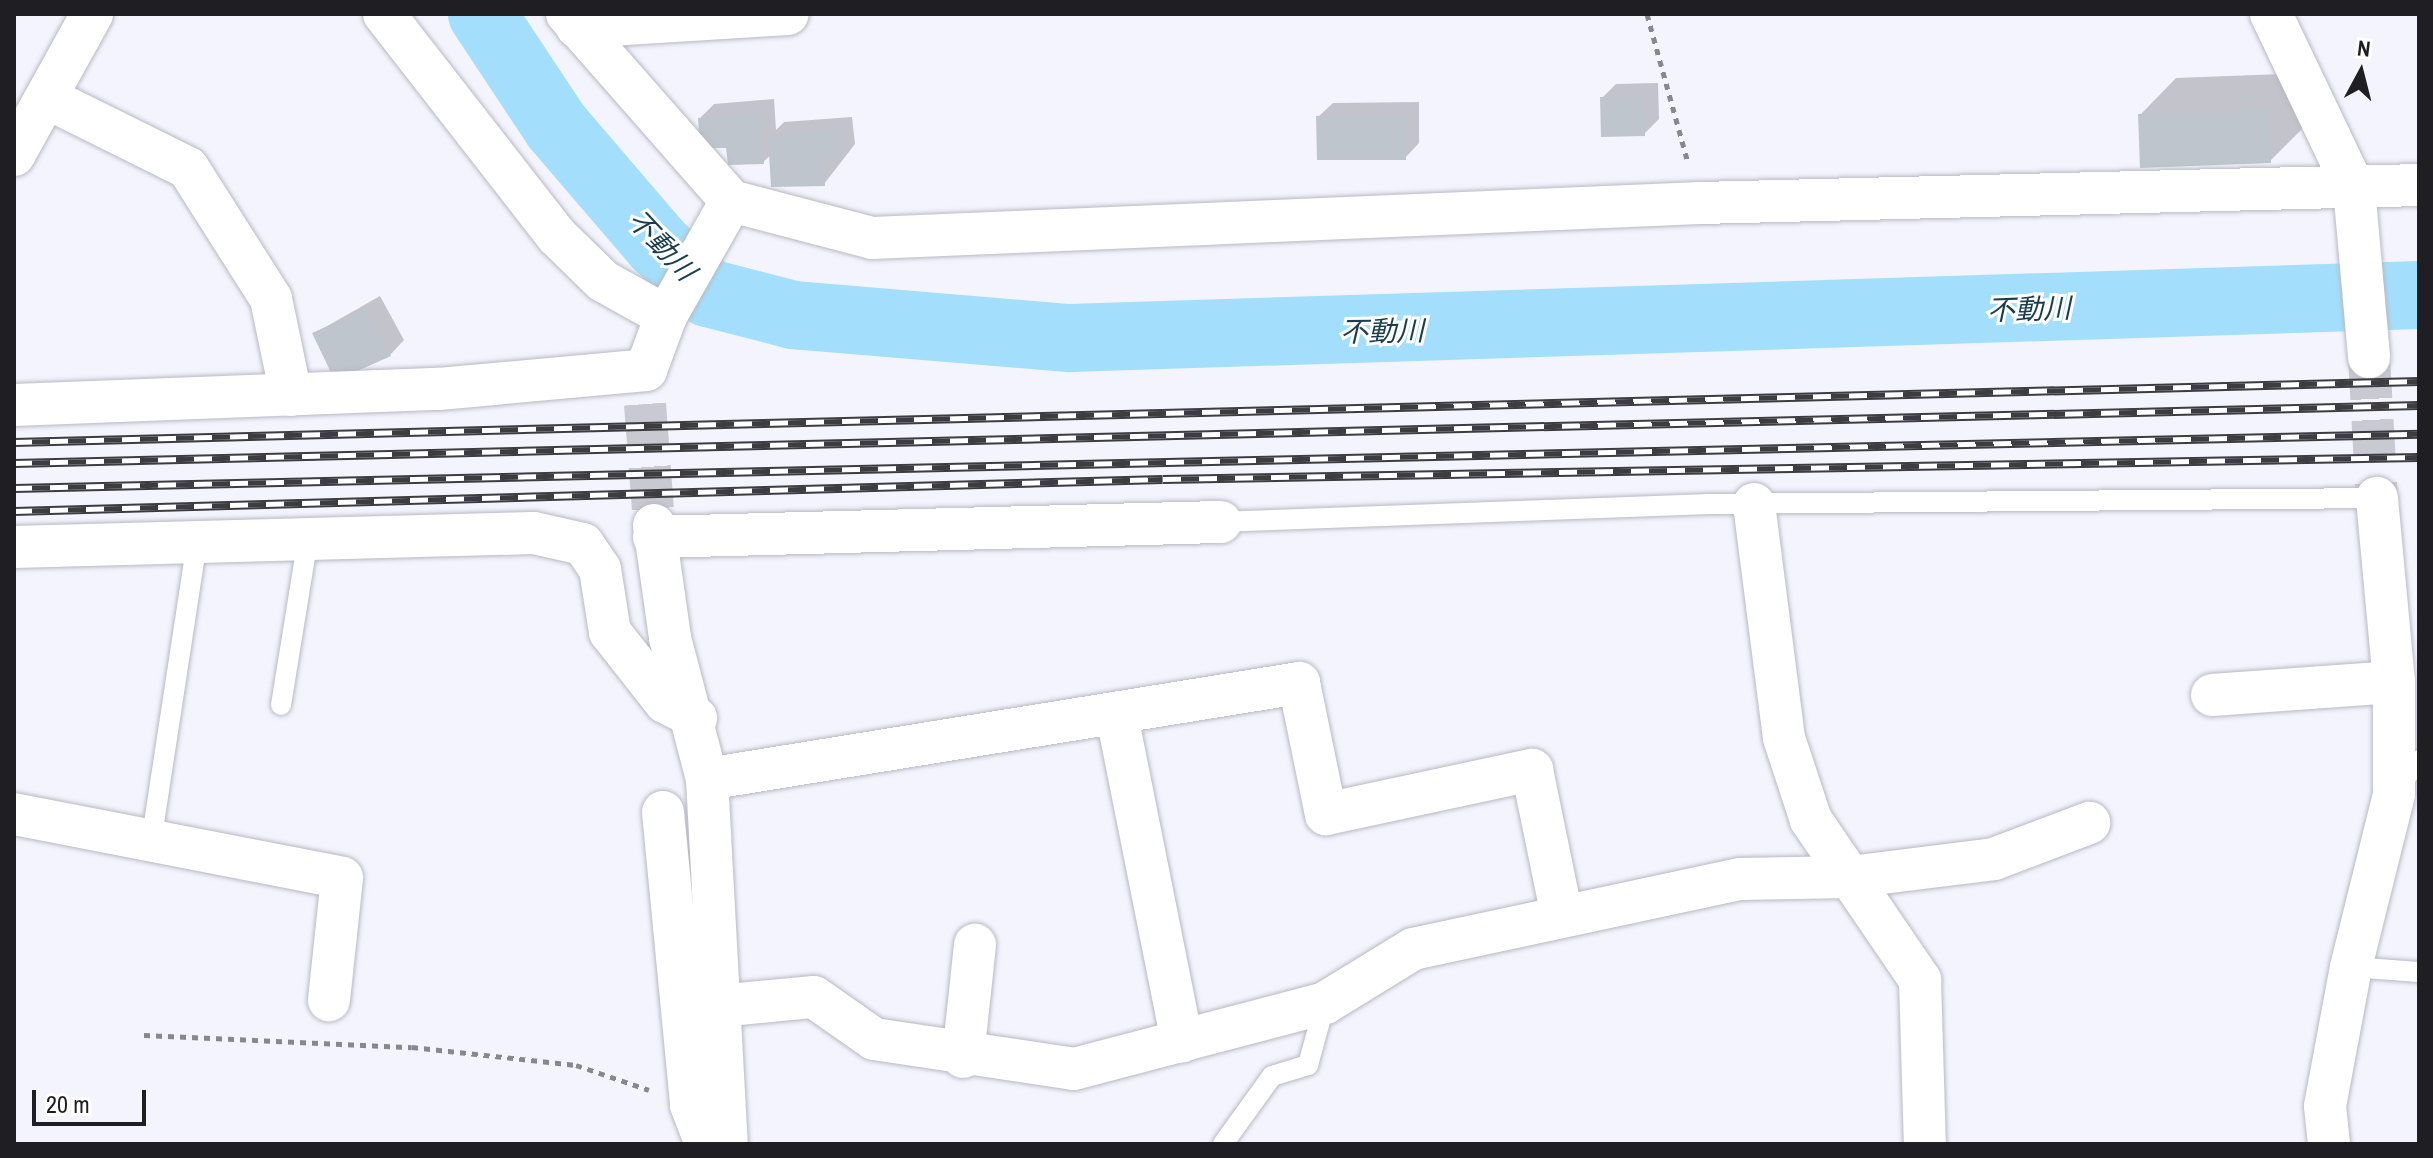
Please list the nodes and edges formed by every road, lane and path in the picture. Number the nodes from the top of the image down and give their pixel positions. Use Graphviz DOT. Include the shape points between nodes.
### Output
graph roads {
  1 [pos="92,14"];
  2 [pos="384,14"];
  3 [pos="788,14"];
  4 [pos="1647,14"];
  5 [pos="2271,14"];
  6 [pos="572,20"];
  7 [pos="49,99"];
  8 [pos="14,155"];
  9 [pos="2419,185"];
  10 [pos="2354,188"];
  11 [pos="731,201"];
  12 [pos="1700,203"];
  13 [pos="666,316"];
  14 [pos="2369,357"];
  15 [pos="291,395"];
  16 [pos="14,405"];
  17 [pos="2377,498"];
  18 [pos="1754,504"];
  19 [pos="1221,522"];
  20 [pos="308,539"];
  21 [pos="197,542"];
  22 [pos="14,547"];
  23 [pos="2394,682"];
  24 [pos="2212,695"];
  25 [pos="281,705"];
  26 [pos="1117,716"];
  27 [pos="696,718"];
  28 [pos="2419,760"];
  29 [pos="707,779"];
  30 [pos="2394,794"];
  31 [pos="663,812"];
  32 [pos="14,814"];
  33 [pos="2089,823"];
  34 [pos="152,836"];
  35 [pos="1850,877"];
  36 [pos="1562,916"];
  37 [pos="975,945"];
  38 [pos="2351,967"];
  39 [pos="2419,972"];
  40 [pos="329,1000"];
  41 [pos="1325,1003"];
  42 [pos="718,1006"];
  43 [pos="144,1035"];
  44 [pos="1182,1042"];
  45 [pos="963,1057"];
  46 [pos="691,1105"];
  47 [pos="706,1144"];
  48 [pos="727,1144"];
  49 [pos="1223,1144"];
  50 [pos="1925,1144"];
  51 [pos="2329,1144"];
  1 -- 7 [label="street"];
  2 -- 13 [label="street" via="557,236 603,281"];
  3 -- 6 [label="street"];
  4 -- 12 [label="path"];
  5 -- 10 [label="street"];
  6 -- 11 [label="street"];
  7 -- 8 [label="street"];
  7 -- 15 [label="street" via="188,168 271,299"];
  9 -- 10 [label="street"];
  10 -- 12 [label="street"];
  10 -- 14 [label="street"];
  11 -- 12 [label="street" via="872,238"];
  11 -- 13 [label="street"];
  13 -- 15 [label="street" via="645,387 542,383"];
  15 -- 16 [label="street"];
  17 -- 18 [label="lane"];
  17 -- 23 [label="street"];
  18 -- 19 [label="lane"];
  18 -- 35 [label="street" via="1784,738 1811,820"];
  19 -- 27 [label="street" via="654,531 670,638"];
  20 -- 21 [label="street"];
  20 -- 25 [label="lane"];
  20 -- 27 [label="street" via="534,533 583,544 600,569 610,632 665,702"];
  21 -- 22 [label="street"];
  21 -- 34 [label="lane"];
  23 -- 24 [label="street"];
  23 -- 30 [label="street"];
  26 -- 29 [label="street"];
  26 -- 36 [label="street" via="1299,683 1326,814 1532,770"];
  26 -- 44 [label="street"];
  27 -- 29 [label="street"];
  28 -- 30 [label="lane"];
  29 -- 42 [label="street"];
  30 -- 38 [label="street"];
  31 -- 46 [label="street"];
  32 -- 34 [label="street"];
  33 -- 35 [label="street" via="1994,859"];
  34 -- 40 [label="street" via="342,878"];
  35 -- 36 [label="street" via="1740,879"];
  35 -- 50 [label="street" via="1920,980"];
  36 -- 41 [label="street" via="1413,949"];
  37 -- 45 [label="street"];
  38 -- 39 [label="lane"];
  38 -- 51 [label="street" via="2325,1106"];
  41 -- 44 [label="street"];
  41 -- 49 [label="lane" via="1308,1065 1272,1076"];
  42 -- 45 [label="street" via="814,997 874,1039"];
  42 -- 48 [label="street"];
  43 -- 46 [label="path" via="412,1047 576,1065"];
  44 -- 45 [label="street" via="1074,1069"];
  46 -- 47 [label="street"];
}
